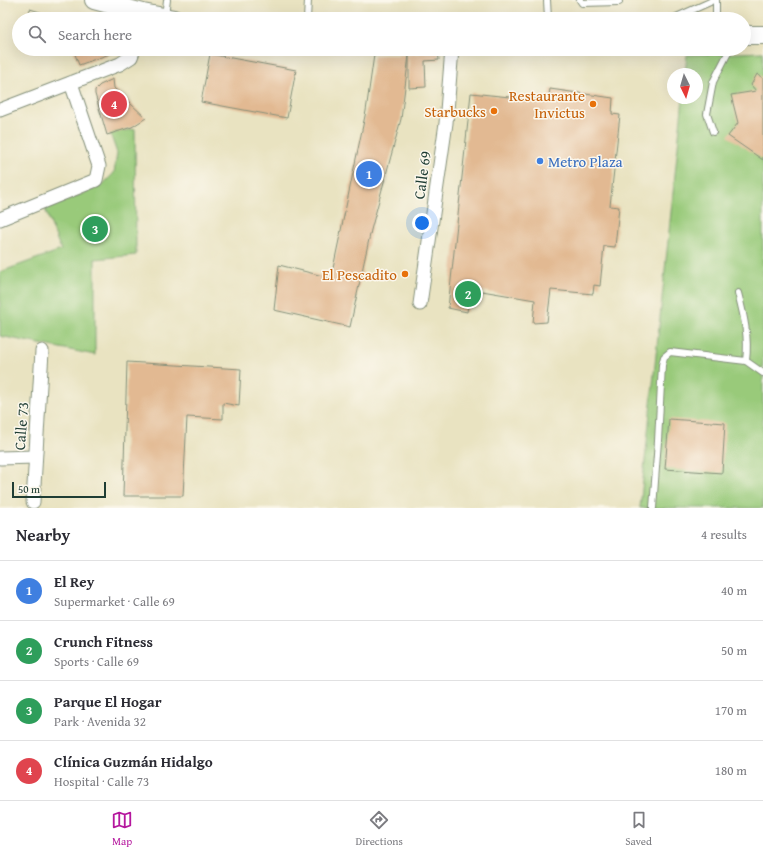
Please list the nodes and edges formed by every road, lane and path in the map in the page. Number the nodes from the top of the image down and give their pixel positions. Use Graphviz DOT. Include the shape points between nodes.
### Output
graph roads {
  1 [pos="94,0"];
  2 [pos="308,0"];
  3 [pos="547,0"];
  4 [pos="580,0"];
  5 [pos="712,0"];
  6 [pos="716,0"];
  7 [pos="619,2"];
  8 [pos="130,12"];
  9 [pos="307,12"];
  10 [pos="548,12"];
  11 [pos="688,12"];
  12 [pos="716,12"];
  13 [pos="763,35"];
  14 [pos="751,36"];
  15 [pos="131,56"];
  16 [pos="451,56"];
  17 [pos="726,56"];
  18 [pos="71,83"];
  19 [pos="0,110"];
  20 [pos="713,132"];
  21 [pos="0,219"];
  22 [pos="738,293"];
  23 [pos="420,304"];
  24 [pos="42,351"];
  25 [pos="746,361"];
  26 [pos="763,373"];
  27 [pos="35,457"];
  28 [pos="0,458"];
  29 [pos="33,502"];
  30 [pos="653,508"];
  1 -- 8 [label="main road"];
  2 -- 9 [label="lane"];
  3 -- 10 [label="lane"];
  4 -- 7 [label="lane" via="582,3"];
  5 -- 11 [label="lane"];
  6 -- 12 [label="lane"];
  13 -- 14 [label="main road"];
  15 -- 18 [label="street" via="120,64"];
  16 -- 23 [label="street, Calle 69" via="446,123"];
  17 -- 20 [label="lane" via="713,82 707,114"];
  18 -- 19 [label="street"];
  18 -- 21 [label="street" via="99,166 96,180"];
  22 -- 25 [label="lane" via="748,346"];
  24 -- 27 [label="street, Calle 73"];
  25 -- 26 [label="lane"];
  25 -- 30 [label="lane" via="670,352 664,357"];
  27 -- 28 [label="street"];
  27 -- 29 [label="street, Calle 73"];
}
